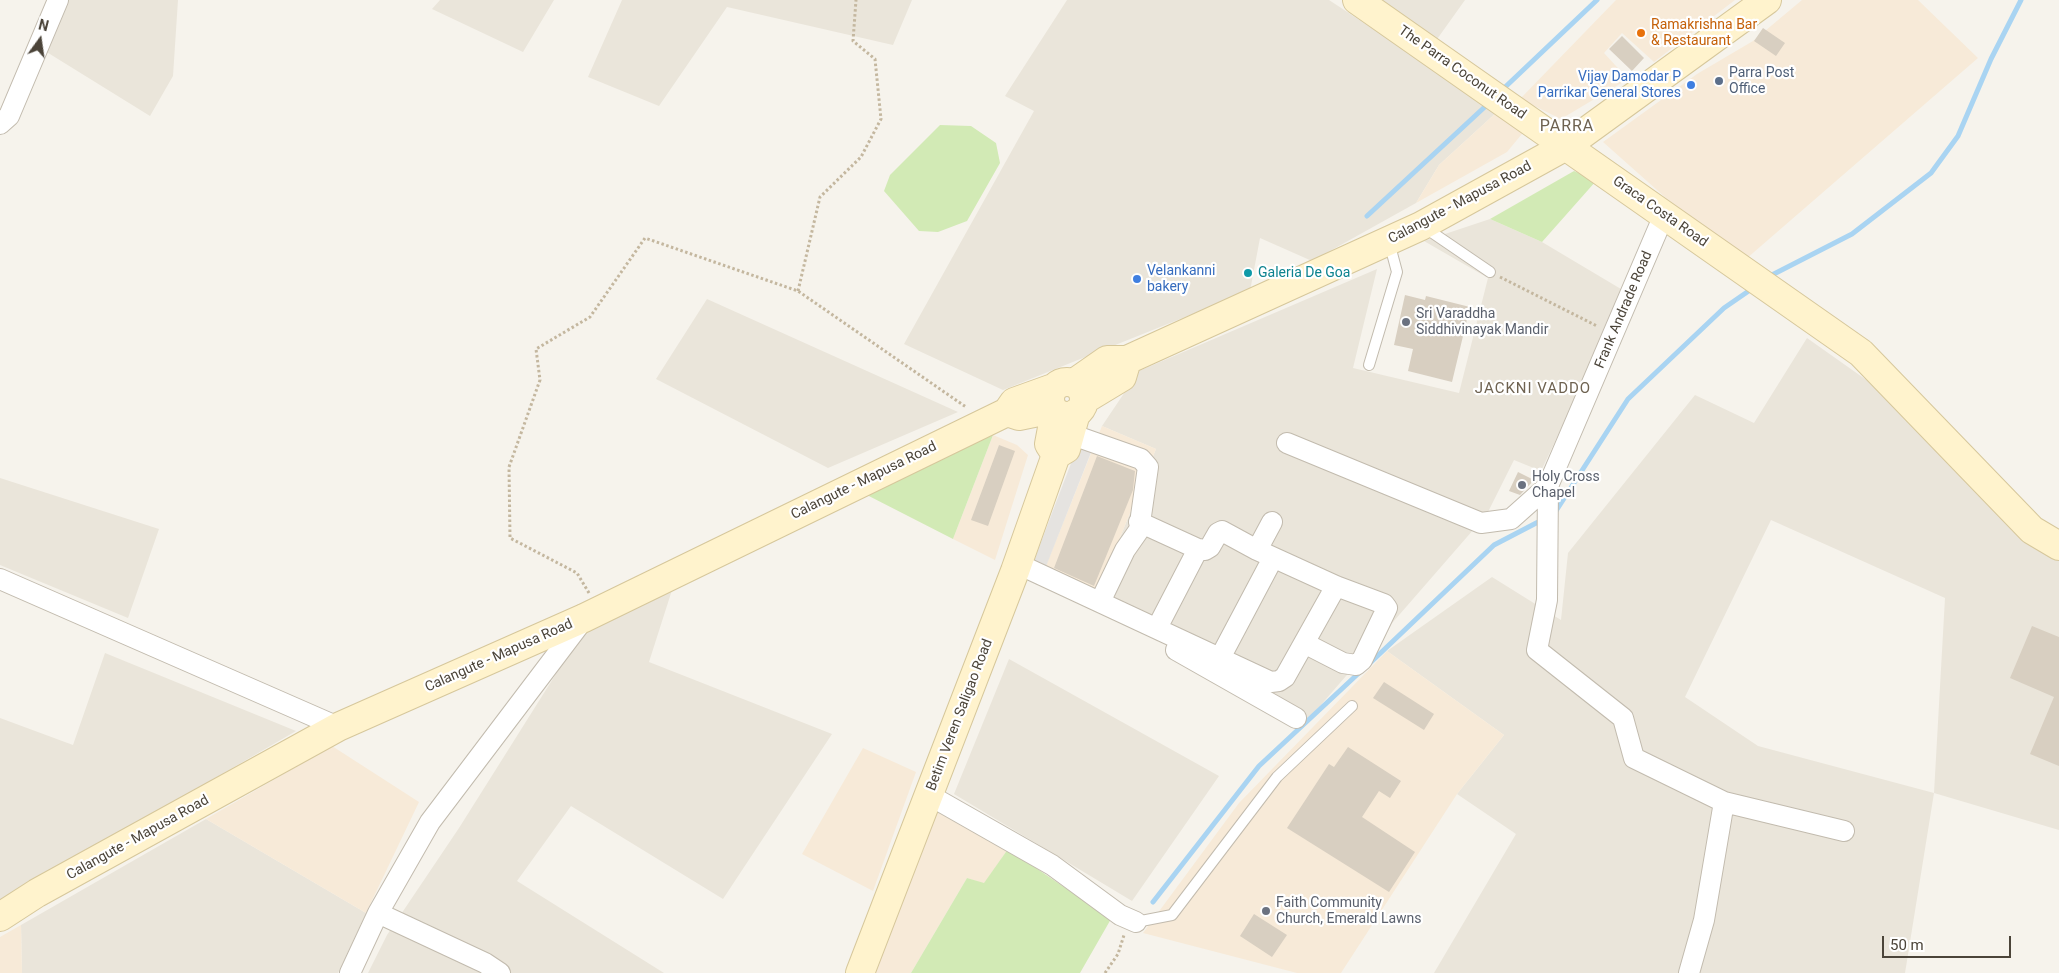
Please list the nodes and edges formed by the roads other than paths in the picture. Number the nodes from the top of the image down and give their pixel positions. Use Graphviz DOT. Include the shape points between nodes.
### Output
graph roads {
  1 [pos="58,0"];
  2 [pos="1357,0"];
  3 [pos="1767,0"];
  4 [pos="0,124"];
  5 [pos="1566,146"];
  6 [pos="1664,215"];
  7 [pos="1421,226"];
  8 [pos="1389,240"];
  9 [pos="1490,272"];
  10 [pos="1368,365"];
  11 [pos="1065,412"];
  12 [pos="1286,443"];
  13 [pos="1548,486"];
  14 [pos="1140,522"];
  15 [pos="1272,522"];
  16 [pos="2059,546"];
  17 [pos="1198,549"];
  18 [pos="1265,554"];
  19 [pos="1017,567"];
  20 [pos="0,580"];
  21 [pos="1336,586"];
  22 [pos="1100,602"];
  23 [pos="592,614"];
  24 [pos="1157,628"];
  25 [pos="1304,643"];
  26 [pos="1220,658"];
  27 [pos="1352,706"];
  28 [pos="1296,718"];
  29 [pos="338,727"];
  30 [pos="929,795"];
  31 [pos="1724,802"];
  32 [pos="1844,830"];
  33 [pos="378,913"];
  34 [pos="0,917"];
  35 [pos="1136,922"];
  36 [pos="350,973"];
  37 [pos="500,973"];
  38 [pos="860,973"];
  39 [pos="1689,973"];
  1 -- 4 [label="street" via="9,116"];
  2 -- 5 [label="main road, The Parra Coconut Road"];
  3 -- 5 [label="main road, Calangute - Mapusa Road"];
  5 -- 6 [label="main road, Graca Costa Road"];
  5 -- 7 [label="main road, Calangute - Mapusa Road"];
  6 -- 13 [label="street, Frank Andrade Road"];
  6 -- 16 [label="main road, Graca Costa Road" via="1861,353 2032,530"];
  7 -- 8 [label="main road, Calangute - Mapusa Road"];
  7 -- 9 [label="lane"];
  8 -- 10 [label="lane" via="1397,272"];
  8 -- 11 [label="main road, Calangute - Mapusa Road" via="1127,360 1107,360"];
  11 -- 14 [label="street" via="1146,462 1148,474"];
  11 -- 19 [label="main road, Betim Veren Saligao Road"];
  11 -- 23 [label="main road, Calangute - Mapusa Road" via="997,417"];
  12 -- 13 [label="street" via="1480,524 1511,519"];
  13 -- 31 [label="street" via="1547,600 1538,650 1623,718 1634,758"];
  14 -- 17 [label="street"];
  14 -- 22 [label="street" via="1136,537 1124,550"];
  15 -- 18 [label="street"];
  17 -- 18 [label="street" via="1210,547 1222,531"];
  17 -- 24 [label="street"];
  18 -- 21 [label="street"];
  18 -- 26 [label="street"];
  19 -- 22 [label="street"];
  19 -- 28 [label="street"];
  19 -- 30 [label="main road, Betim Veren Saligao Road"];
  20 -- 29 [label="street"];
  21 -- 25 [label="street"];
  21 -- 25 [label="street" via="1387,608 1362,660 1350,665"];
  22 -- 24 [label="street"];
  23 -- 29 [label="main road, Calangute - Mapusa Road"];
  23 -- 33 [label="street" via="430,822"];
  24 -- 26 [label="street"];
  25 -- 26 [label="street" via="1285,677 1279,681 1271,682"];
  27 -- 35 [label="lane" via="1277,777 1172,914"];
  29 -- 34 [label="main road, Calangute - Mapusa Road" via="37,893"];
  30 -- 35 [label="street" via="1052,865 1120,916"];
  30 -- 38 [label="main road, Betim Veren Saligao Road"];
  31 -- 32 [label="street"];
  31 -- 39 [label="street" via="1704,920"];
  33 -- 36 [label="street"];
  33 -- 37 [label="street"];
}
